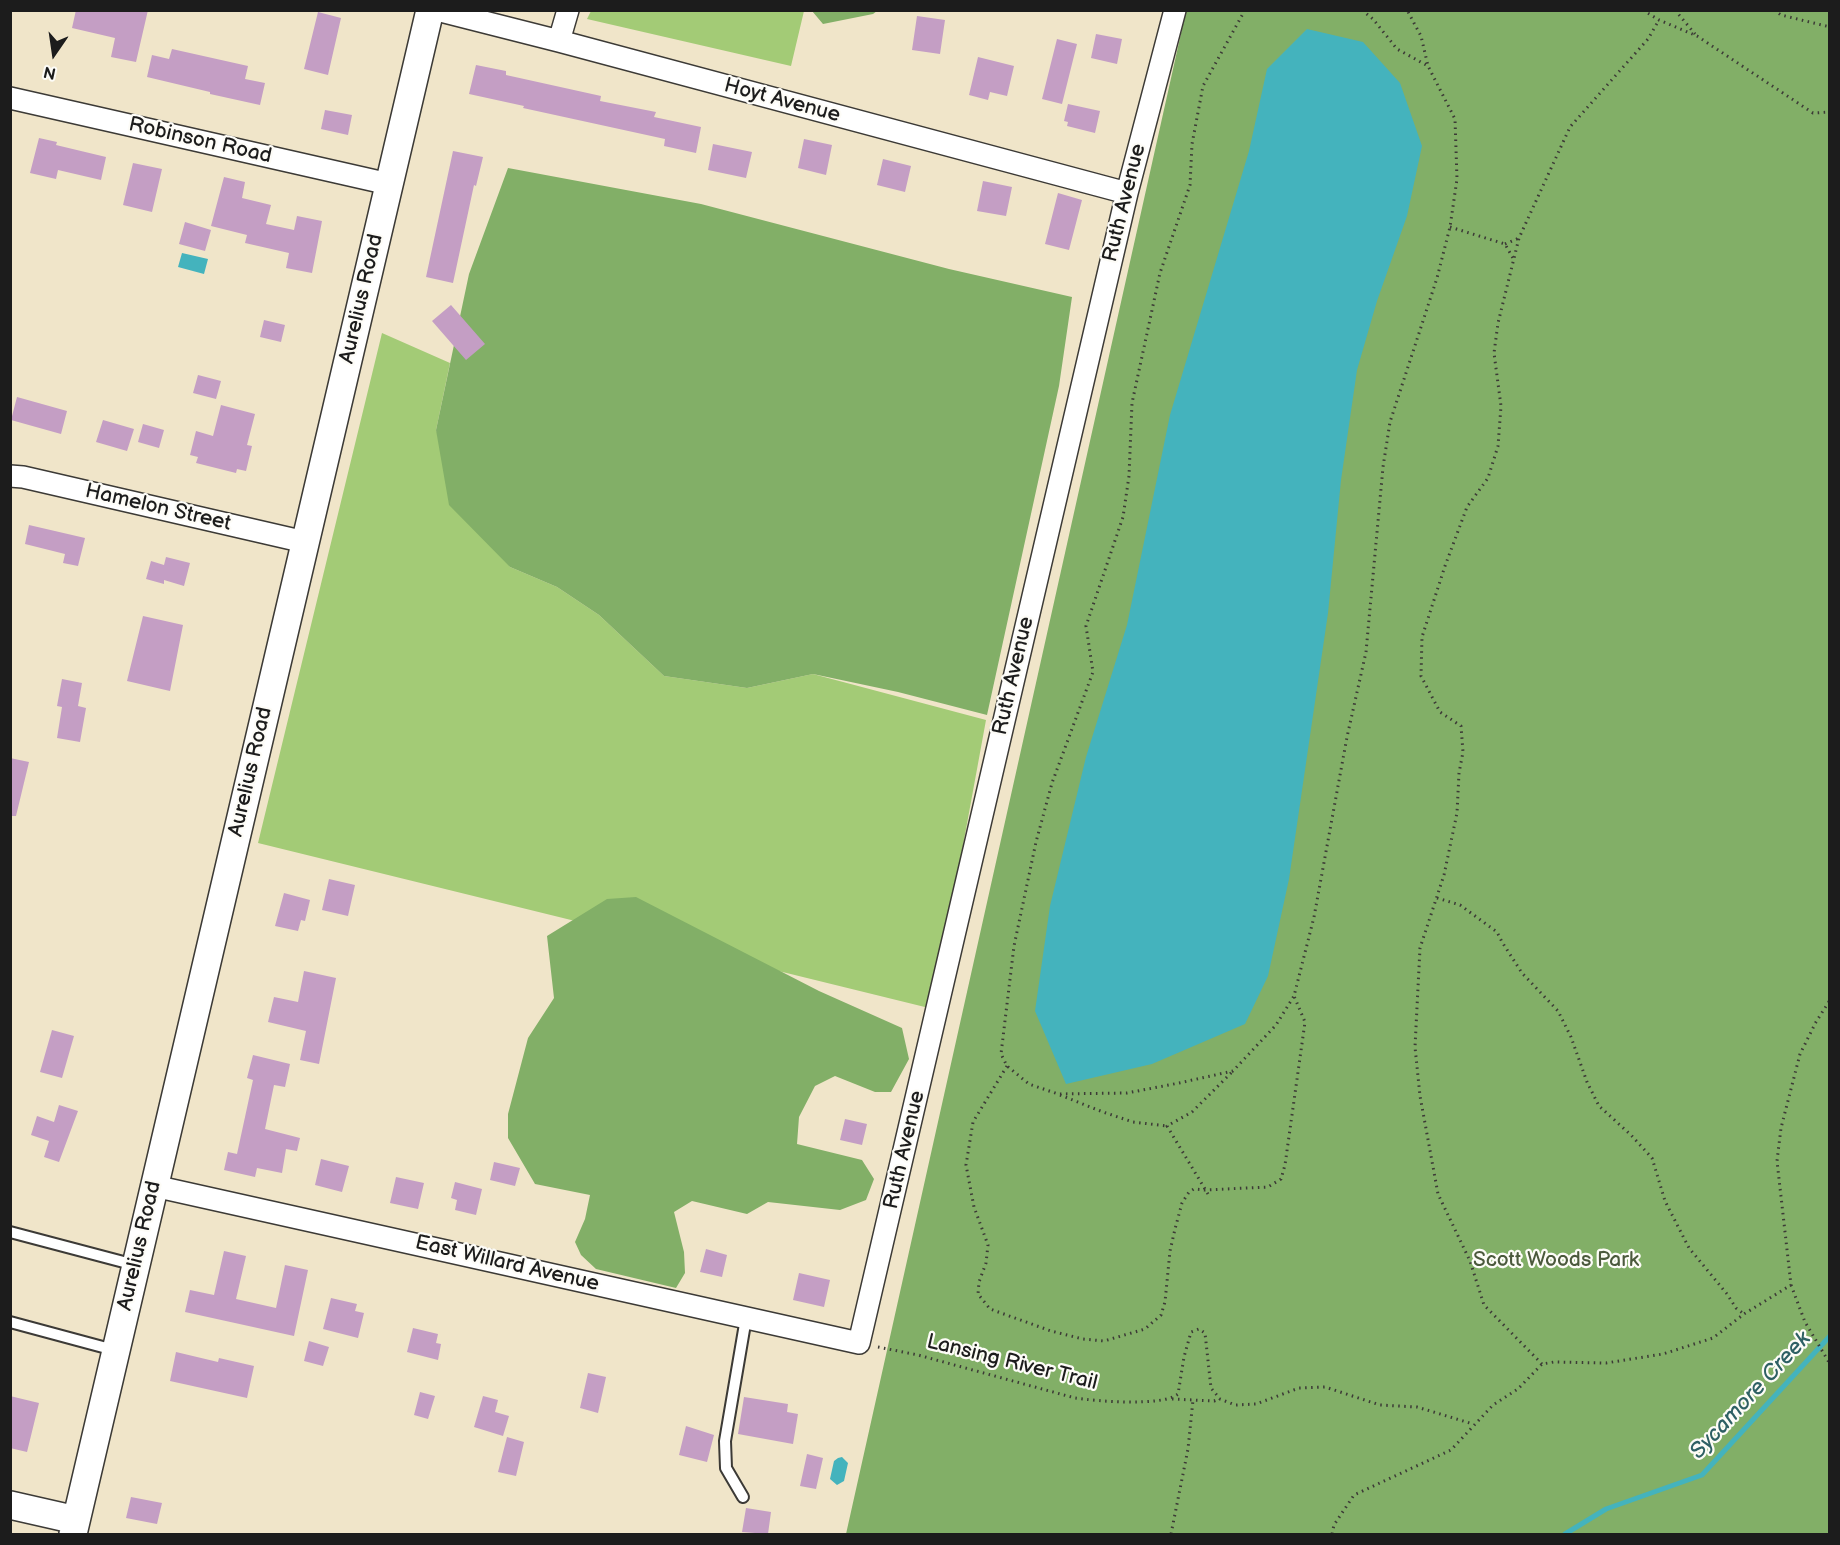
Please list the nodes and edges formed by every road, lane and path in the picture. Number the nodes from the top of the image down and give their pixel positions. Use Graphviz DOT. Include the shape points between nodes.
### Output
graph roads {
  1 [pos="430,10"];
  2 [pos="438,10"];
  3 [pos="568,10"];
  4 [pos="1175,10"];
  5 [pos="1245,10"];
  6 [pos="1362,10"];
  7 [pos="1407,10"];
  8 [pos="1643,10"];
  9 [pos="1675,10"];
  10 [pos="1774,10"];
  11 [pos="1659,20"];
  12 [pos="1830,27"];
  13 [pos="1697,36"];
  14 [pos="559,41"];
  15 [pos="1428,66"];
  16 [pos="10,98"];
  17 [pos="1830,112"];
  18 [pos="389,184"];
  19 [pos="1126,193"];
  20 [pos="1450,227"];
  21 [pos="1519,238"];
  22 [pos="1505,244"];
  23 [pos="1514,260"];
  24 [pos="10,476"];
  25 [pos="305,542"];
  26 [pos="1437,898"];
  27 [pos="1294,996"];
  28 [pos="1830,1000"];
  29 [pos="1007,1066"];
  30 [pos="1233,1071"];
  31 [pos="1058,1094"];
  32 [pos="1167,1126"];
  33 [pos="154,1186"];
  34 [pos="1206,1192"];
  35 [pos="10,1232"];
  36 [pos="136,1265"];
  37 [pos="1791,1285"];
  38 [pos="1744,1314"];
  39 [pos="746,1318"];
  40 [pos="10,1322"];
  41 [pos="859,1343"];
  42 [pos="116,1350"];
  43 [pos="1542,1364"];
  44 [pos="1830,1364"];
  45 [pos="1172,1399"];
  46 [pos="1220,1399"];
  47 [pos="1193,1400"];
  48 [pos="1473,1425"];
  49 [pos="743,1497"];
  50 [pos="10,1505"];
  51 [pos="74,1527"];
  52 [pos="1171,1534"];
  53 [pos="1332,1534"];
  1 -- 18 [label="street, Aurelius Road"];
  2 -- 14 [label="street, Hoyt Avenue"];
  3 -- 14 [label="street"];
  4 -- 19 [label="street, Ruth Avenue"];
  5 -- 29 [label="path" via="1203,86 1192,144 1190,185 1151,310 1132,403 1123,518 1086,626 1093,672 1052,783 1016,934 1001,1054"];
  6 -- 15 [label="path" via="1397,50"];
  7 -- 15 [label="path" via="1421,36"];
  8 -- 11 [label="path"];
  9 -- 13 [label="path"];
  10 -- 12 [label="path"];
  11 -- 13 [label="path"];
  11 -- 21 [label="path" via="1648,39 1570,126"];
  13 -- 17 [label="path" via="1813,113"];
  14 -- 19 [label="street, Hoyt Avenue"];
  15 -- 20 [label="path" via="1455,119 1456,179"];
  16 -- 18 [label="street, Robinson Road"];
  18 -- 25 [label="street, Aurelius Road"];
  19 -- 41 [label="street, Ruth Avenue"];
  20 -- 22 [label="path"];
  20 -- 27 [label="path" via="1390,422 1366,652 1314,917"];
  21 -- 22 [label="path"];
  21 -- 23 [label="path"];
  22 -- 23 [label="path"];
  23 -- 26 [label="path" via="1494,353 1501,406 1498,446 1488,478 1467,507 1422,637 1420,676 1440,712 1461,726 1463,752 1457,813"];
  24 -- 25 [label="street, Hamelon Street"];
  25 -- 33 [label="street, Aurelius Road"];
  26 -- 38 [label="path" via="1460,905 1497,932 1522,973 1558,1011 1599,1106 1652,1158 1665,1201 1689,1248"];
  26 -- 43 [label="path" via="1420,948 1415,1047 1438,1194 1470,1261 1484,1305"];
  27 -- 30 [label="path" via="1276,1025"];
  27 -- 34 [label="path" via="1305,1022 1281,1179 1268,1187"];
  28 -- 37 [label="path" via="1800,1054 1781,1128 1777,1161"];
  29 -- 31 [label="path" via="1029,1084"];
  29 -- 34 [label="path" via="973,1122 966,1165 974,1208 988,1245 978,1294 990,1309 1083,1339 1104,1341 1145,1329 1161,1315 1165,1302 1170,1251 1182,1203 1194,1189"];
  30 -- 31 [label="path" via="1127,1093"];
  30 -- 32 [label="path" via="1192,1112"];
  31 -- 32 [label="path" via="1133,1122"];
  32 -- 34 [label="path"];
  33 -- 36 [label="street, Aurelius Road"];
  33 -- 39 [label="street, East Willard Avenue"];
  35 -- 36 [label="lane"];
  36 -- 42 [label="street, Aurelius Road"];
  37 -- 38 [label="path"];
  37 -- 44 [label="path" via="1805,1322"];
  38 -- 43 [label="path" via="1713,1338 1663,1354 1606,1363"];
  39 -- 41 [label="street, East Willard Avenue"];
  39 -- 49 [label="lane" via="725,1441 726,1468"];
  40 -- 42 [label="lane"];
  41 -- 45 [label="path, Lansing River Trail" via="1076,1398"];
  42 -- 51 [label="street, Aurelius Road"];
  43 -- 48 [label="path"];
  45 -- 46 [label="path" via="1178,1394 1191,1332 1199,1329 1205,1333 1211,1388"];
  45 -- 47 [label="path, Lansing River Trail"];
  46 -- 47 [label="path, Lansing River Trail"];
  46 -- 48 [label="path" via="1235,1405 1256,1404 1299,1388 1326,1387 1380,1405 1417,1407"];
  47 -- 52 [label="path" via="1188,1449"];
  48 -- 53 [label="path" via="1451,1450 1354,1495"];
  50 -- 51 [label="street"];
}
